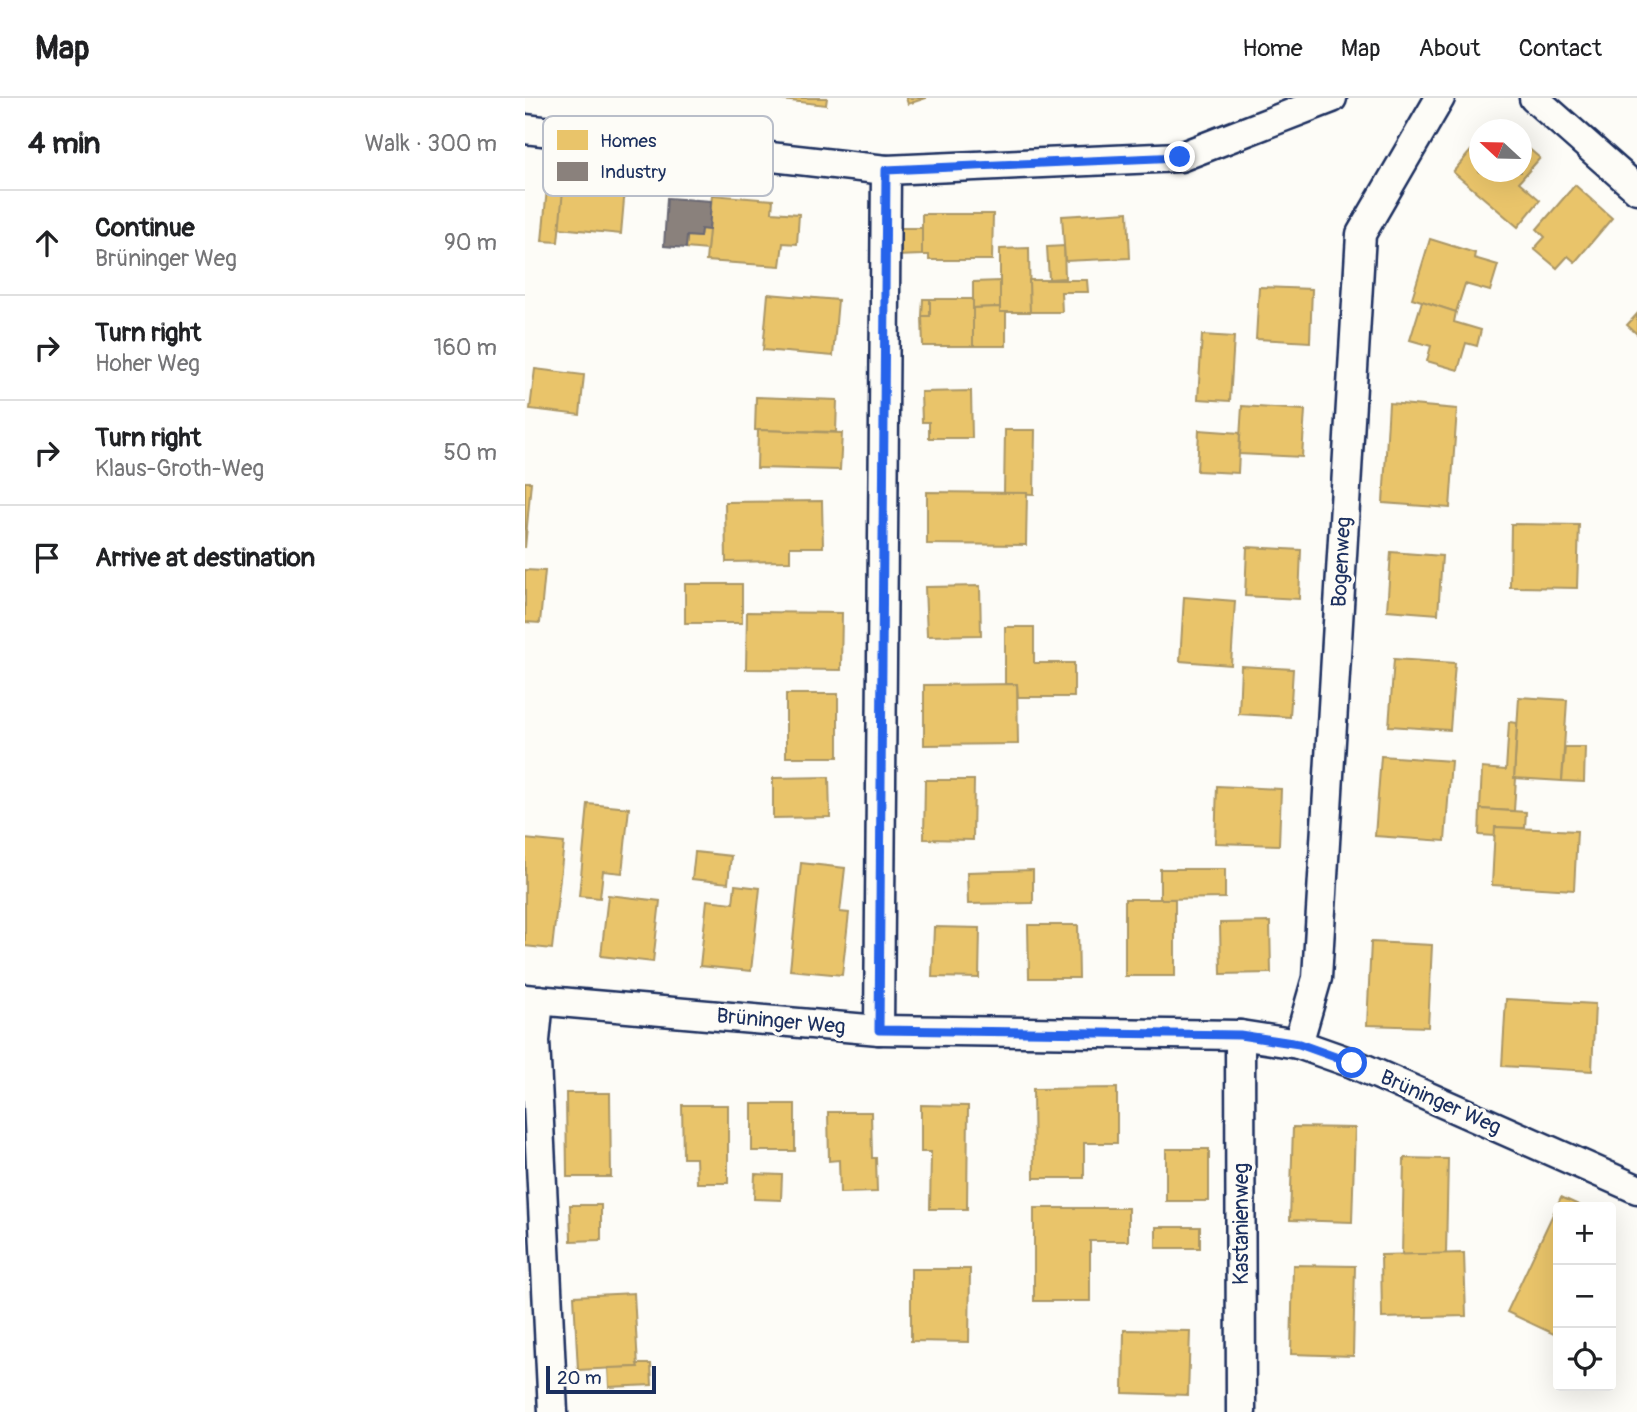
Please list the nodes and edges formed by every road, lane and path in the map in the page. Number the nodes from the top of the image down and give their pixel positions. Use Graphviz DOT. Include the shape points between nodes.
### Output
graph roads {
  1 [pos="1332,98"];
  2 [pos="1440,98"];
  3 [pos="1534,98"];
  4 [pos="525,129"];
  5 [pos="543,131"];
  6 [pos="773,157"];
  7 [pos="886,170"];
  8 [pos="1637,189"];
  9 [pos="532,1000"];
  10 [pos="879,1030"];
  11 [pos="1240,1035"];
  12 [pos="1299,1044"];
  13 [pos="1637,1188"];
  14 [pos="553,1412"];
  15 [pos="1241,1412"];
  1 -- 7 [label="street" via="1180,157"];
  2 -- 12 [label="street, Bogenweg" via="1361,234 1317,978"];
  3 -- 8 [label="street"];
  4 -- 5 [label="street"];
  6 -- 7 [label="street"];
  7 -- 10 [label="street"];
  9 -- 10 [label="street, Brüninger Weg"];
  9 -- 14 [label="street"];
  10 -- 11 [label="street, Brüninger Weg"];
  11 -- 12 [label="street, Brüninger Weg"];
  11 -- 15 [label="street, Kastanienweg"];
  12 -- 13 [label="street, Brüninger Weg"];
}
